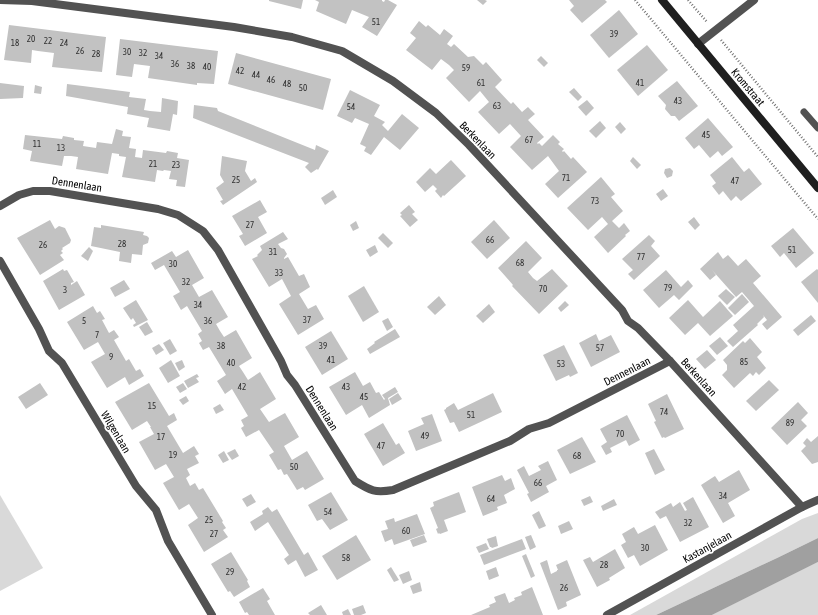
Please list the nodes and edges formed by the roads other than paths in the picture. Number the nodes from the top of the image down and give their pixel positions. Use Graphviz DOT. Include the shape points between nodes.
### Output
graph roads {
  1 [pos="0,0"];
  2 [pos="18,0"];
  3 [pos="662,0"];
  4 [pos="754,0"];
  5 [pos="698,44"];
  6 [pos="804,112"];
  7 [pos="818,128"];
  8 [pos="818,188"];
  9 [pos="0,206"];
  10 [pos="0,261"];
  11 [pos="670,361"];
  12 [pos="818,500"];
  13 [pos="802,507"];
  14 [pos="212,615"];
  15 [pos="607,615"];
  1 -- 2 [label="street, Berkenlaan"];
  2 -- 11 [label="street, Berkenlaan" via="234,27 292,37 342,51 393,81 436,112 622,310 628,321"];
  3 -- 5 [label="main road, Kromstraat"];
  4 -- 5 [label="street"];
  5 -- 8 [label="main road, Kromstraat"];
  6 -- 7 [label="lane"];
  9 -- 11 [label="street, Dennenlaan" via="19,195 33,191 50,191 158,209 178,215 203,231 218,250 287,375 355,481 378,493 393,490 510,441 529,429 549,423"];
  10 -- 14 [label="street, Wilgenlaan" via="49,351 62,363 136,486 156,510 168,541"];
  11 -- 13 [label="street, Berkenlaan"];
  12 -- 13 [label="street, Kastanjelaan"];
  13 -- 15 [label="street, Kastanjelaan"];
}
